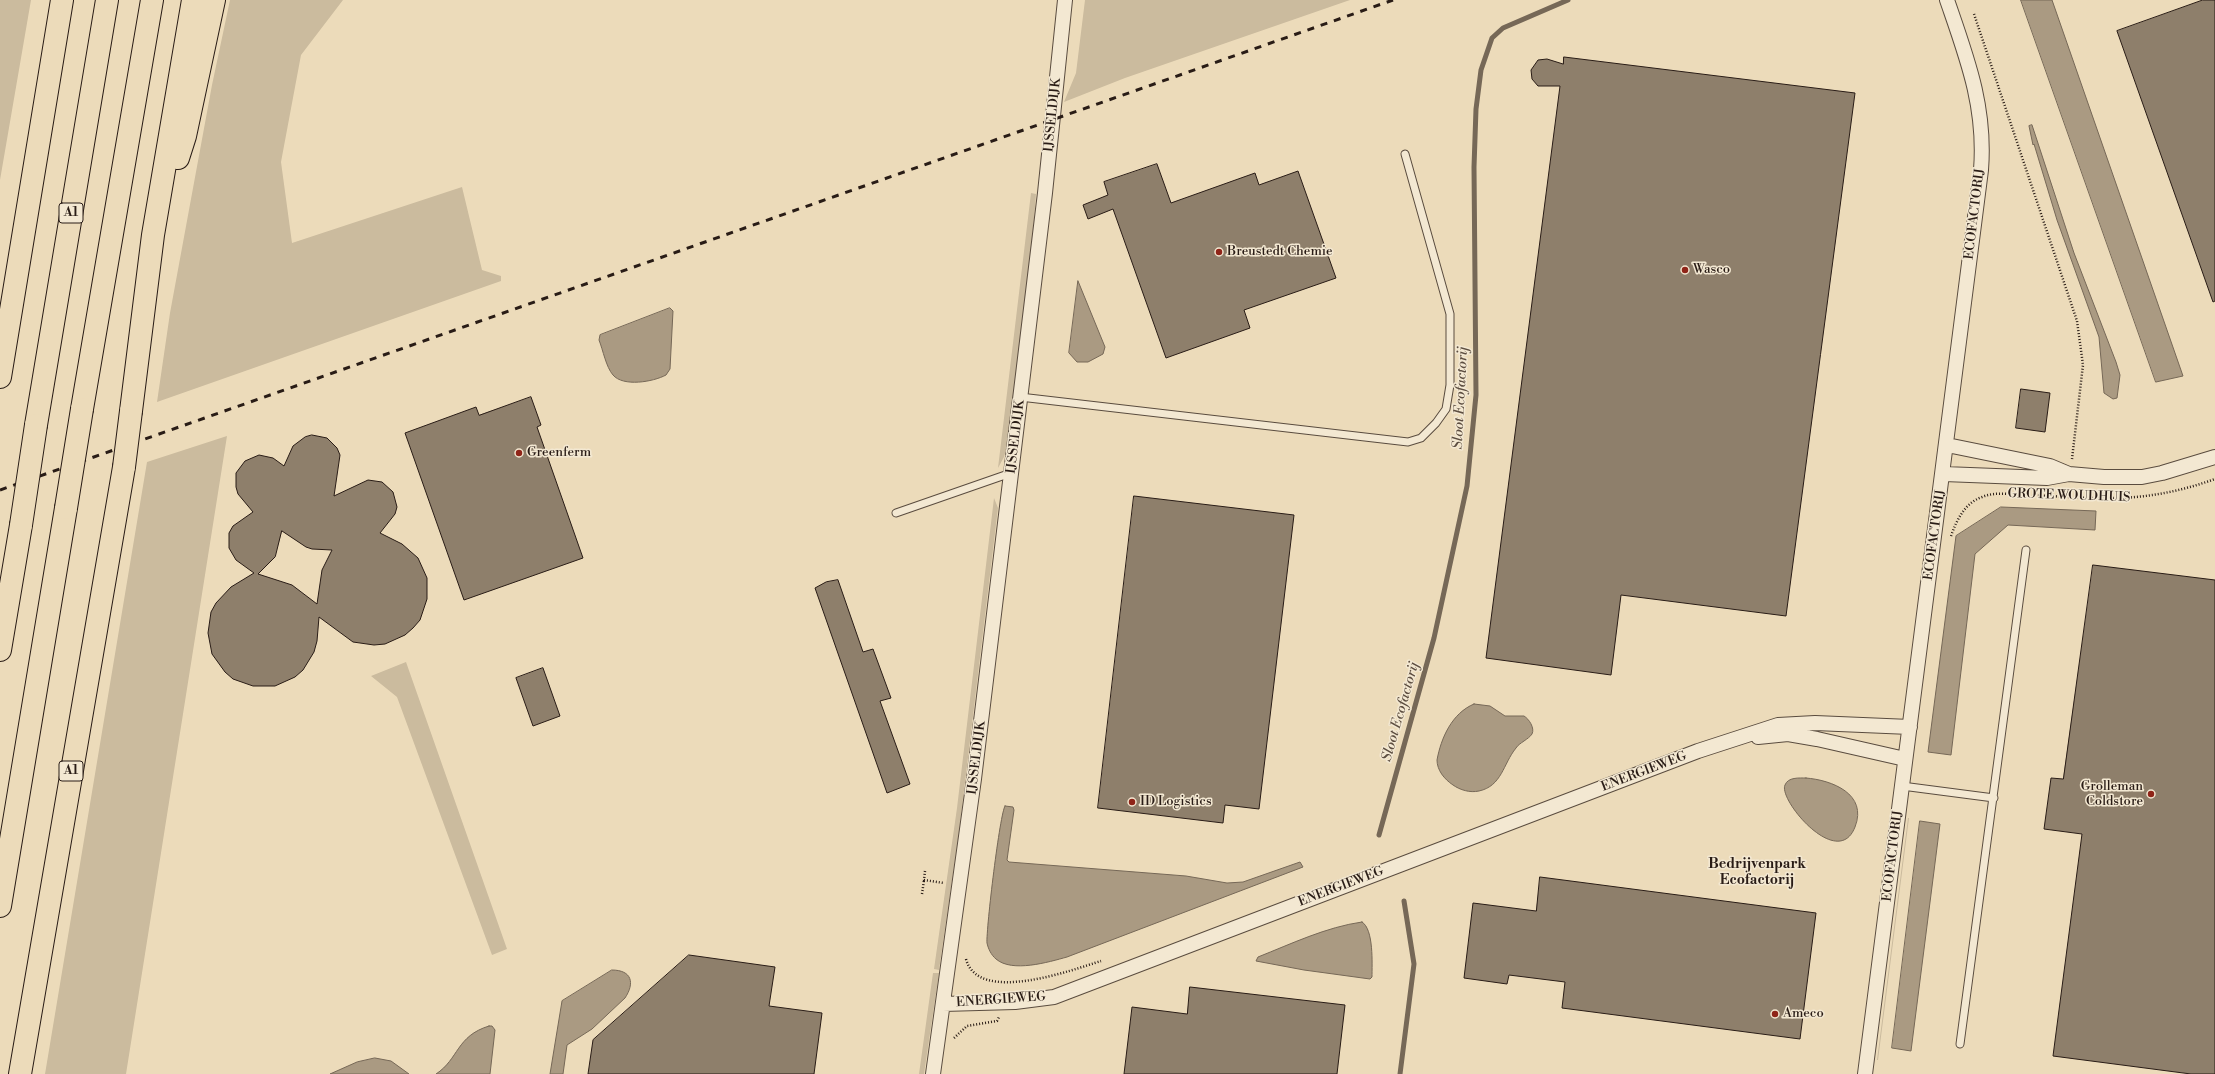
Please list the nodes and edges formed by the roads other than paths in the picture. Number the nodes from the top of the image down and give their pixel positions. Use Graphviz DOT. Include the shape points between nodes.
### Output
graph roads {
  1 [pos="62,0"];
  2 [pos="107,0"];
  3 [pos="152,0"];
  4 [pos="193,0"];
  5 [pos="214,0"];
  6 [pos="1065,0"];
  7 [pos="1947,0"];
  8 [pos="1405,154"];
  9 [pos="153,235"];
  10 [pos="0,377"];
  11 [pos="1020,397"];
  12 [pos="1947,445"];
  13 [pos="2215,457"];
  14 [pos="1011,473"];
  15 [pos="1944,474"];
  16 [pos="2070,474"];
  17 [pos="896,513"];
  18 [pos="2026,550"];
  19 [pos="0,650"];
  20 [pos="1910,727"];
  21 [pos="1732,739"];
  22 [pos="1905,759"];
  23 [pos="1902,786"];
  24 [pos="1994,798"];
  25 [pos="0,906"];
  26 [pos="943,1004"];
  27 [pos="1960,1044"];
  28 [pos="20,1074"];
  29 [pos="933,1074"];
  30 [pos="1865,1074"];
  1 -- 10 [label="highway"];
  2 -- 19 [label="highway, A1, bridge"];
  3 -- 25 [label="highway, bridge"];
  4 -- 9 [label="highway, A1"];
  5 -- 9 [label="highway, A1" via="185,136"];
  6 -- 11 [label="street, IJSSELDIJK"];
  7 -- 12 [label="street, ECOFACTORIJ" via="1974,82 1980,109 1982,145 1979,190"];
  8 -- 11 [label="lane" via="1450,314 1450,385 1446,409 1421,438 1408,442"];
  9 -- 28 [label="highway, A1, bridge" via="124,467"];
  11 -- 14 [label="street, IJSSELDIJK"];
  12 -- 15 [label="street, ECOFACTORIJ"];
  12 -- 16 [label="street, GROTE WOUDHUIS" via="2050,466"];
  13 -- 16 [label="street, GROTE WOUDHUIS" via="2162,473 2142,476 2104,477"];
  14 -- 17 [label="lane"];
  14 -- 26 [label="street, IJSSELDIJK" via="974,779"];
  15 -- 16 [label="street, GROTE WOUDHUIS" via="2047,478"];
  15 -- 20 [label="street, ECOFACTORIJ"];
  18 -- 24 [label="lane"];
  20 -- 21 [label="street, ENERGIEWEG" via="1778,724"];
  20 -- 22 [label="street, ECOFACTORIJ"];
  21 -- 22 [label="street, ENERGIEWEG" via="1788,734"];
  21 -- 26 [label="street, ENERGIEWEG" via="1054,997"];
  22 -- 23 [label="street, ECOFACTORIJ"];
  23 -- 24 [label="lane"];
  23 -- 30 [label="street, ECOFACTORIJ"];
  24 -- 27 [label="lane"];
  26 -- 29 [label="street, IJSSELDIJK"];
}
